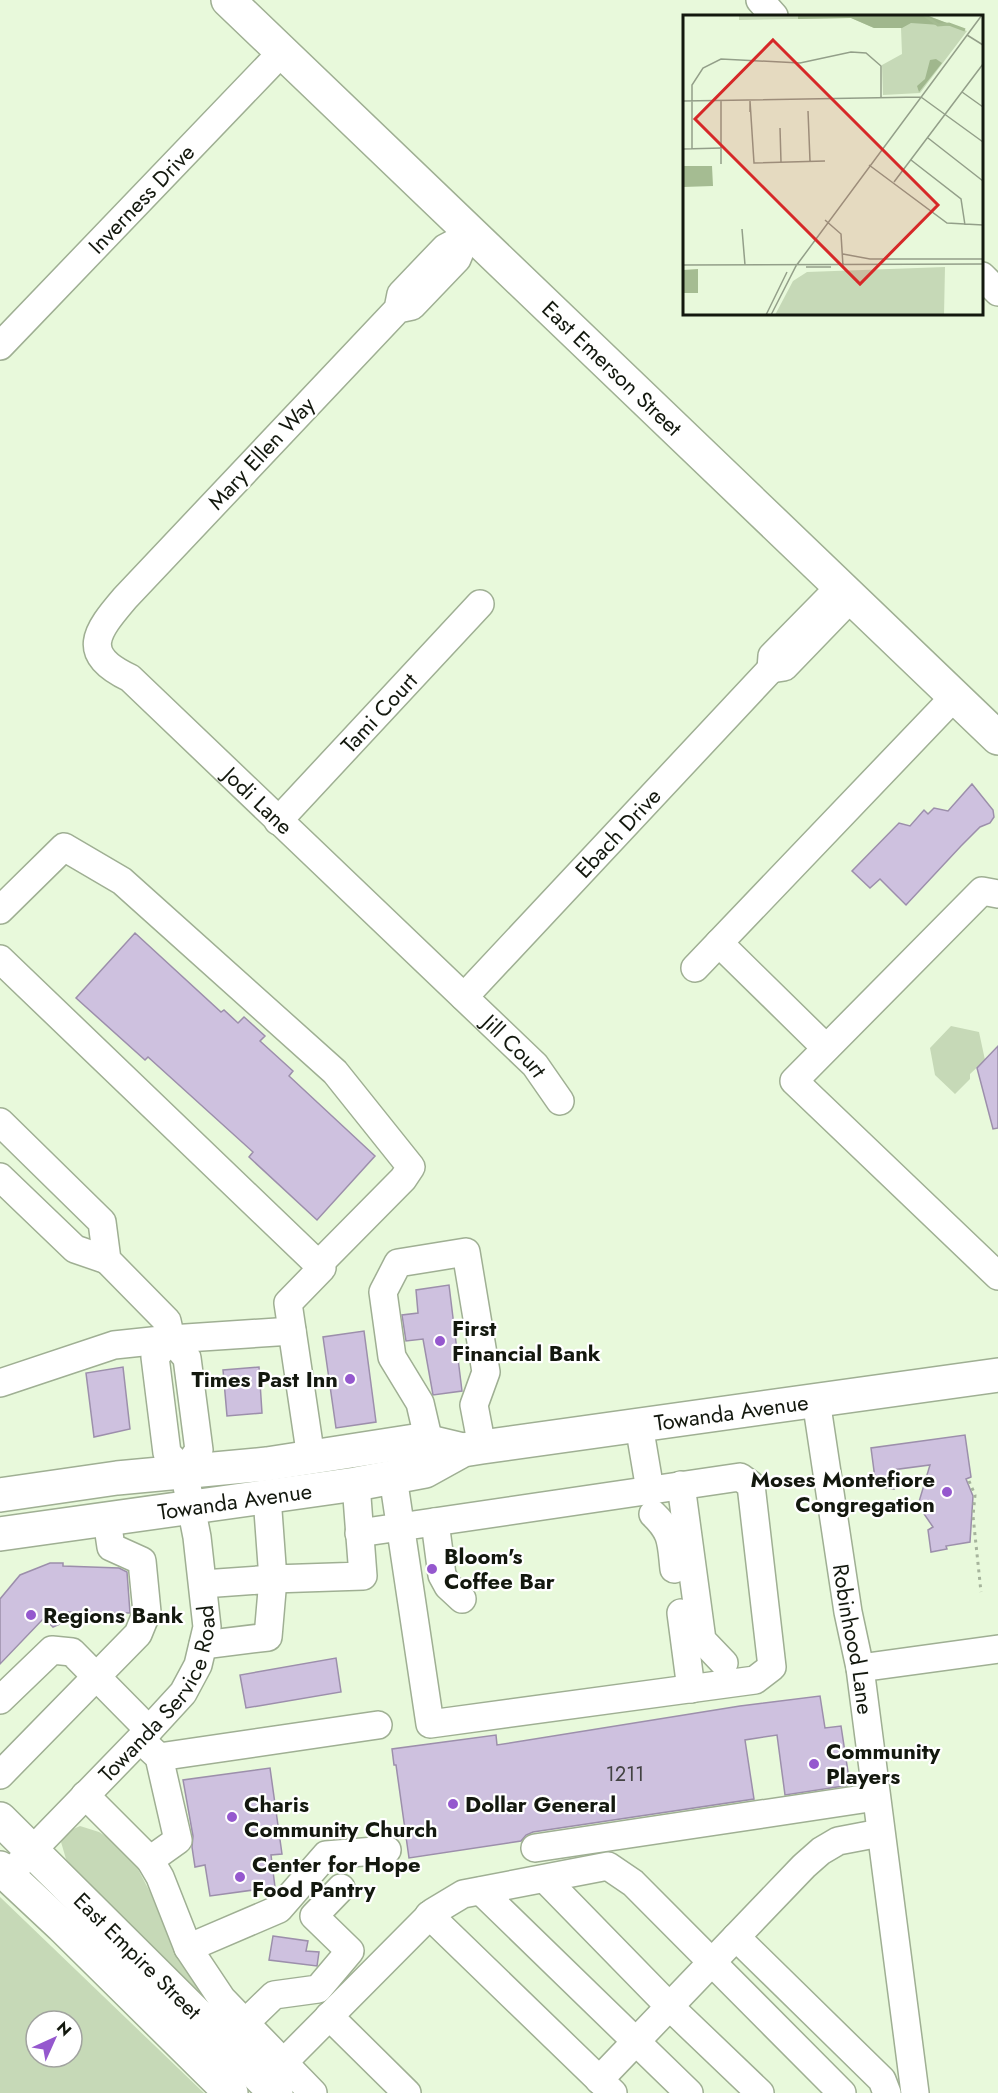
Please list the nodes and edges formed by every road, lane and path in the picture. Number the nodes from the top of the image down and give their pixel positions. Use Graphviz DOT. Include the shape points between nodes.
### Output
graph roads {
  1 [pos="228,0"];
  2 [pos="760,0"];
  3 [pos="773,15"];
  4 [pos="282,51"];
  5 [pos="468,235"];
  6 [pos="983,278"];
  7 [pos="998,292"];
  8 [pos="0,346"];
  9 [pos="843,594"];
  10 [pos="125,598"];
  11 [pos="480,604"];
  12 [pos="955,696"];
  13 [pos="998,738"];
  14 [pos="278,821"];
  15 [pos="998,894"];
  16 [pos="0,910"];
  17 [pos="719,943"];
  18 [pos="0,959"];
  19 [pos="695,968"];
  20 [pos="464,997"];
  21 [pos="826,1047"];
  22 [pos="560,1101"];
  23 [pos="0,1122"];
  24 [pos="0,1177"];
  25 [pos="106,1260"];
  26 [pos="318,1265"];
  27 [pos="998,1276"];
  28 [pos="292,1331"];
  29 [pos="171,1339"];
  30 [pos="998,1375"];
  31 [pos="0,1383"];
  32 [pos="816,1400"];
  33 [pos="639,1425"];
  34 [pos="473,1448"];
  35 [pos="432,1454"];
  36 [pos="311,1458"];
  37 [pos="184,1471"];
  38 [pos="393,1477"];
  39 [pos="969,1481"];
  40 [pos="356,1484"];
  41 [pos="681,1485"];
  42 [pos="0,1495"];
  43 [pos="267,1497"];
  44 [pos="651,1502"];
  45 [pos="191,1507"];
  46 [pos="107,1520"];
  47 [pos="417,1524"];
  48 [pos="359,1533"];
  49 [pos="0,1534"];
  50 [pos="273,1579"];
  51 [pos="203,1584"];
  52 [pos="981,1592"];
  53 [pos="462,1599"];
  54 [pos="203,1645"];
  55 [pos="998,1649"];
  56 [pos="724,1663"];
  57 [pos="860,1668"];
  58 [pos="96,1678"];
  59 [pos="691,1689"];
  60 [pos="0,1700"];
  61 [pos="378,1725"];
  62 [pos="150,1742"];
  63 [pos="0,1775"];
  64 [pos="85,1795"];
  65 [pos="876,1797"];
  66 [pos="0,1819"];
  67 [pos="880,1833"];
  68 [pos="535,1848"];
  69 [pos="33,1850"];
  70 [pos="387,1850"];
  71 [pos="150,1860"];
  72 [pos="4,1872"];
  73 [pos="545,1879"];
  74 [pos="341,1888"];
  75 [pos="481,1891"];
  76 [pos="429,1915"];
  77 [pos="736,1937"];
  78 [pos="188,1948"];
  79 [pos="711,1962"];
  80 [pos="669,2006"];
  81 [pos="329,2016"];
  82 [pos="245,2023"];
  83 [pos="635,2042"];
  84 [pos="279,2078"];
  85 [pos="606,2086"];
  86 [pos="231,2093"];
  87 [pos="313,2093"];
  88 [pos="407,2093"];
  89 [pos="689,2093"];
  90 [pos="760,2093"];
  91 [pos="842,2093"];
  92 [pos="888,2093"];
  93 [pos="915,2093"];
  1 -- 4 [label="main road, East Emerson Street"];
  2 -- 3 [label="street"];
  4 -- 5 [label="main road, East Emerson Street"];
  4 -- 8 [label="street, Inverness Drive"];
  5 -- 9 [label="main road, East Emerson Street"];
  5 -- 10 [label="street, Mary Ellen Way" via="457,259 412,306 398,309"];
  6 -- 7 [label="street"];
  9 -- 12 [label="main road, East Emerson Street"];
  9 -- 20 [label="street, Ebach Drive" via="829,598 772,656 771,669"];
  10 -- 14 [label="street, Jodi Lane" via="102,625 97,638 100,657 111,669 130,678"];
  11 -- 14 [label="street, Tami Court"];
  12 -- 13 [label="main road, East Emerson Street"];
  12 -- 17 [label="street"];
  14 -- 20 [label="street, Jodi Lane"];
  15 -- 21 [label="street" via="982,891"];
  16 -- 26 [label="street" via="64,847 122,881 335,1072 411,1167"];
  17 -- 19 [label="street"];
  17 -- 21 [label="street"];
  18 -- 26 [label="street"];
  20 -- 22 [label="street, Jill Court" via="535,1065"];
  21 -- 27 [label="street" via="794,1081"];
  23 -- 25 [label="street" via="102,1222"];
  24 -- 25 [label="street" via="75,1250"];
  25 -- 29 [label="street" via="167,1321"];
  26 -- 28 [label="street" via="322,1268 288,1303"];
  28 -- 29 [label="street"];
  28 -- 36 [label="street"];
  29 -- 31 [label="street" via="114,1345"];
  29 -- 37 [label="street" via="156,1357 167,1453"];
  30 -- 32 [label="main road, Towanda Avenue"];
  32 -- 33 [label="main road, Towanda Avenue"];
  32 -- 57 [label="street, Robinhood Lane"];
  33 -- 34 [label="main road, Towanda Avenue"];
  33 -- 44 [label="street"];
  34 -- 35 [label="main road, Towanda Avenue"];
  34 -- 35 [label="street" via="474,1405 486,1372 466,1252 398,1263 383,1292 392,1356 420,1403"];
  35 -- 36 [label="main road, Towanda Avenue" via="421,1440"];
  35 -- 38 [label="main road, Towanda Avenue" via="424,1471"];
  36 -- 37 [label="main road, Towanda Avenue"];
  37 -- 42 [label="main road, Towanda Avenue"];
  37 -- 45 [label="street, Towanda Service Road"];
  38 -- 40 [label="main road, Towanda Avenue"];
  38 -- 47 [label="street"];
  39 -- 52 [label="path" via="975,1496 973,1516"];
  40 -- 43 [label="main road, Towanda Avenue"];
  40 -- 48 [label="street"];
  41 -- 44 [label="street"];
  41 -- 56 [label="street" via="702,1640"];
  41 -- 59 [label="street" via="740,1477 751,1485 772,1667 755,1680"];
  43 -- 45 [label="main road, Towanda Avenue"];
  43 -- 50 [label="street"];
  44 -- 47 [label="street"];
  44 -- 59 [label="street" via="670,1535"];
  45 -- 46 [label="main road, Towanda Avenue"];
  45 -- 51 [label="street, Towanda Service Road"];
  46 -- 49 [label="main road, Towanda Avenue"];
  46 -- 58 [label="street" via="111,1547 142,1561 147,1612 138,1634"];
  47 -- 48 [label="street"];
  47 -- 53 [label="street" via="441,1575"];
  47 -- 59 [label="street" via="411,1600 430,1724"];
  48 -- 50 [label="street" via="363,1576"];
  50 -- 51 [label="street"];
  50 -- 54 [label="street" via="268,1637"];
  51 -- 54 [label="street, Towanda Service Road" via="207,1627"];
  54 -- 62 [label="street, Towanda Service Road" via="198,1665 183,1693"];
  55 -- 57 [label="street"];
  57 -- 65 [label="street, Robinhood Lane"];
  58 -- 60 [label="street" via="72,1652 52,1650"];
  58 -- 62 [label="street"];
  58 -- 63 [label="street"];
  61 -- 62 [label="street"];
  62 -- 64 [label="street, Towanda Service Road"];
  62 -- 71 [label="street" via="178,1840"];
  64 -- 69 [label="street, Towanda Service Road"];
  64 -- 71 [label="street"];
  65 -- 67 [label="street, Robinhood Lane"];
  65 -- 68 [label="street"];
  66 -- 69 [label="main road, East Empire Street"];
  67 -- 77 [label="street" via="838,1841 821,1851"];
  67 -- 93 [label="street, Robinhood Lane"];
  69 -- 72 [label="street, Towanda Service Road"];
  69 -- 84 [label="main road, East Empire Street"];
  70 -- 78 [label="street" via="326,1855 279,1909"];
  71 -- 78 [label="street"];
  72 -- 86 [label="main road, East Empire Street"];
  73 -- 75 [label="street"];
  73 -- 79 [label="street" via="609,1866 633,1883"];
  73 -- 80 [label="street"];
  74 -- 82 [label="street" via="314,1916 351,1951 318,1989 274,1995"];
  75 -- 76 [label="street" via="463,1894"];
  75 -- 83 [label="street"];
  76 -- 81 [label="street"];
  76 -- 85 [label="street"];
  77 -- 79 [label="street"];
  77 -- 92 [label="street" via="882,2080"];
  78 -- 82 [label="street" via="222,1999"];
  79 -- 80 [label="street"];
  79 -- 91 [label="street"];
  80 -- 83 [label="street"];
  80 -- 90 [label="street"];
  81 -- 84 [label="street"];
  81 -- 88 [label="street"];
  82 -- 84 [label="street"];
  83 -- 85 [label="street"];
  83 -- 89 [label="street"];
  84 -- 87 [label="street"];
}
